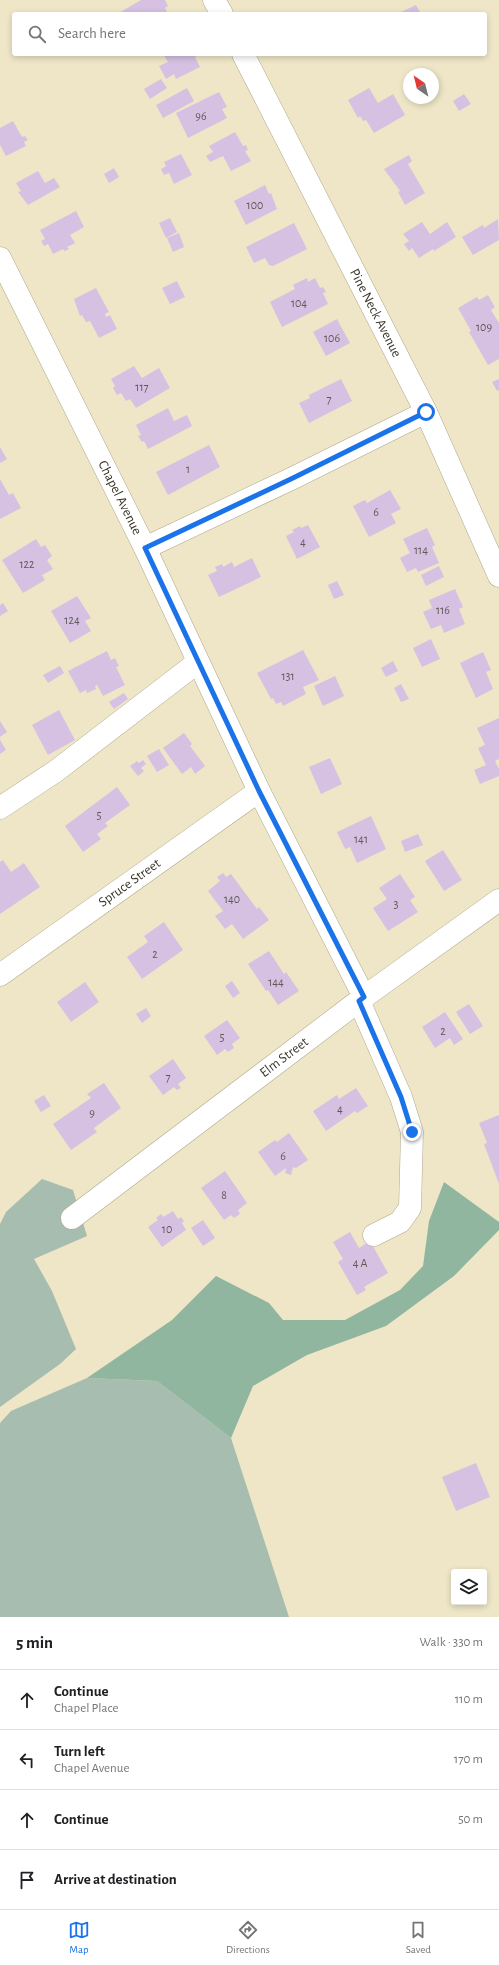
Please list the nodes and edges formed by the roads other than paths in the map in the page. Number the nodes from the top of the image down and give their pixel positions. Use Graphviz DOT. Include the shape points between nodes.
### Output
graph roads {
  1 [pos="214,0"];
  2 [pos="221,12"];
  3 [pos="244,56"];
  4 [pos="0,258"];
  5 [pos="426,412"];
  6 [pos="145,548"];
  7 [pos="499,576"];
  8 [pos="198,662"];
  9 [pos="259,791"];
  10 [pos="0,808"];
  11 [pos="499,900"];
  12 [pos="0,975"];
  13 [pos="361,999"];
  14 [pos="72,1218"];
  15 [pos="374,1234"];
  1 -- 2 [label="street"];
  3 -- 5 [label="street, Pine Neck Avenue"];
  4 -- 6 [label="street, Chapel Avenue"];
  5 -- 6 [label="street"];
  5 -- 7 [label="street, Pine Neck Avenue"];
  6 -- 8 [label="street, Chapel Avenue"];
  8 -- 9 [label="street, Chapel Avenue"];
  8 -- 10 [label="street" via="56,771"];
  9 -- 12 [label="street, Spruce Street"];
  9 -- 13 [label="street, Chapel Avenue"];
  11 -- 13 [label="street, Elm Street"];
  13 -- 14 [label="street, Elm Street"];
  13 -- 15 [label="street, Chapel Avenue" via="401,1097 412,1132 410,1208 400,1222"];
}
